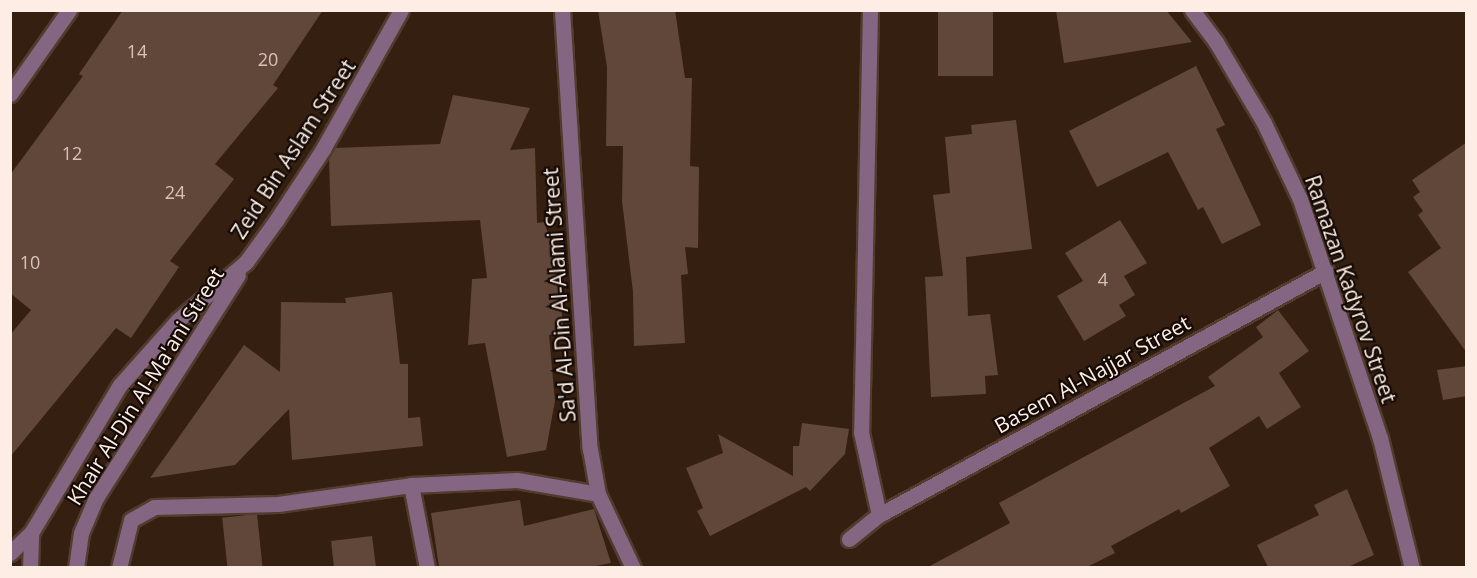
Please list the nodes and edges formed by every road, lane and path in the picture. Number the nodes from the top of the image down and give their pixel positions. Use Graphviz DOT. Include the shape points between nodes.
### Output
graph roads {
  1 [pos="69,10"];
  2 [pos="401,10"];
  3 [pos="562,10"];
  4 [pos="870,10"];
  5 [pos="1192,10"];
  6 [pos="10,94"];
  7 [pos="246,262"];
  8 [pos="1326,271"];
  9 [pos="411,485"];
  10 [pos="598,494"];
  11 [pos="879,515"];
  12 [pos="32,533"];
  13 [pos="849,539"];
  14 [pos="10,553"];
  15 [pos="30,567"];
  16 [pos="76,567"];
  17 [pos="119,567"];
  18 [pos="427,567"];
  19 [pos="633,567"];
  20 [pos="1412,567"];
  1 -- 6 [label="street"];
  2 -- 7 [label="street, Zeid Bin Aslam Street" via="323,149"];
  3 -- 10 [label="street, Sa'd Al-Din Al-Alami Street" via="590,449"];
  4 -- 11 [label="street" via="861,432"];
  5 -- 8 [label="street, Ramazan Kadyrov Street" via="1216,42 1264,123 1300,199"];
  7 -- 12 [label="street, Zeid Bin Aslam Street" via="178,320 120,385"];
  7 -- 16 [label="street, Khair Al-Din Al-Ma'ani Street" via="96,498 81,533"];
  8 -- 11 [label="street, Basem Al-Najjar Street"];
  8 -- 20 [label="street, Ramazan Kadyrov Street" via="1380,438"];
  9 -- 10 [label="street" via="517,480"];
  9 -- 17 [label="street" via="278,504 154,507 131,520"];
  9 -- 18 [label="street"];
  10 -- 19 [label="street, Sa'd Al-Din Al-Alami Street"];
  11 -- 13 [label="street, Basem Al-Najjar Street"];
  12 -- 14 [label="street, Zeid Bin Aslam Street"];
  12 -- 15 [label="street"];
}
